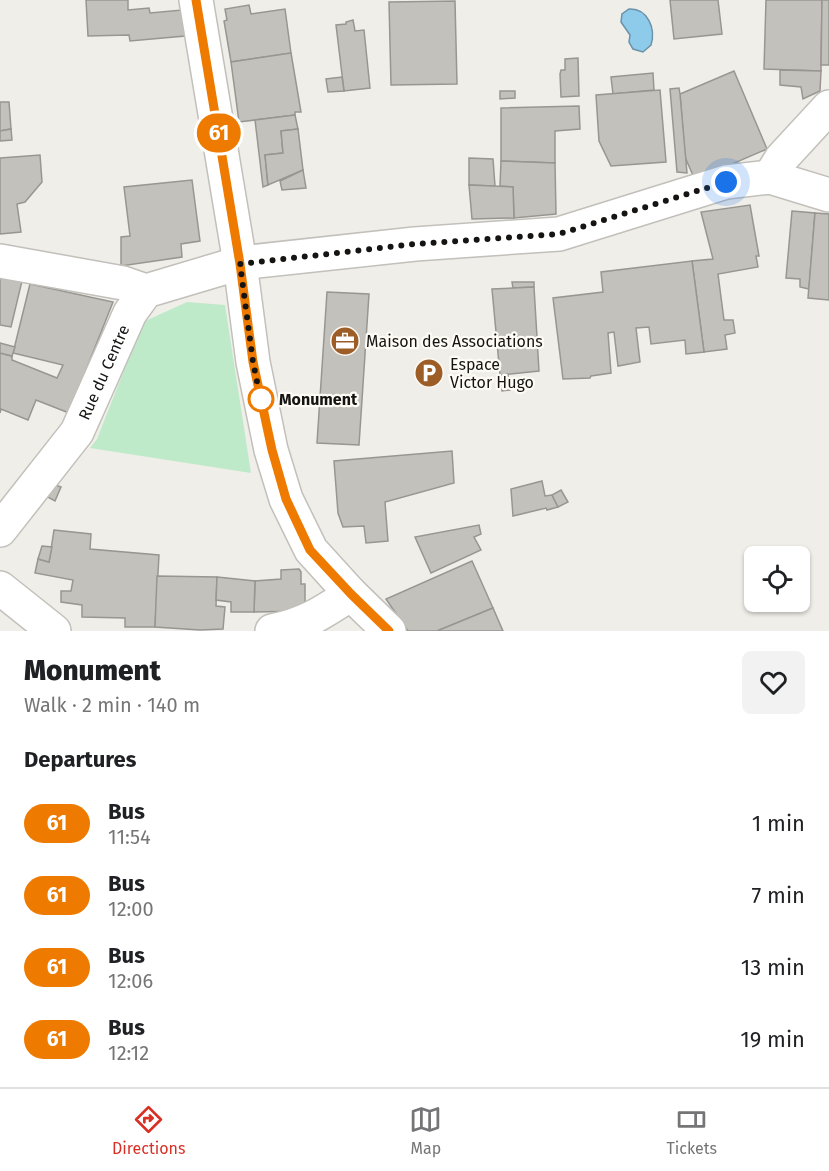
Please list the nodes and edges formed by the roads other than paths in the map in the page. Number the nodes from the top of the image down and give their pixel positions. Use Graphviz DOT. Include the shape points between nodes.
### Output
graph roads {
  1 [pos="196,0"];
  2 [pos="829,106"];
  3 [pos="770,177"];
  4 [pos="829,195"];
  5 [pos="0,261"];
  6 [pos="240,264"];
  7 [pos="146,291"];
  8 [pos="0,530"];
  9 [pos="0,588"];
  10 [pos="351,594"];
  11 [pos="54,631"];
  12 [pos="272,631"];
  13 [pos="388,631"];
  1 -- 6 [label="street"];
  2 -- 3 [label="street"];
  3 -- 4 [label="street"];
  3 -- 6 [label="street" via="726,182 559,234 403,245"];
  5 -- 7 [label="street" via="123,283"];
  6 -- 7 [label="street"];
  6 -- 10 [label="street" via="253,362 286,499 310,550"];
  7 -- 8 [label="street, Rue du Centre" via="130,313 76,432"];
  9 -- 11 [label="street"];
  10 -- 12 [label="street" via="296,626"];
  10 -- 13 [label="street"];
}
